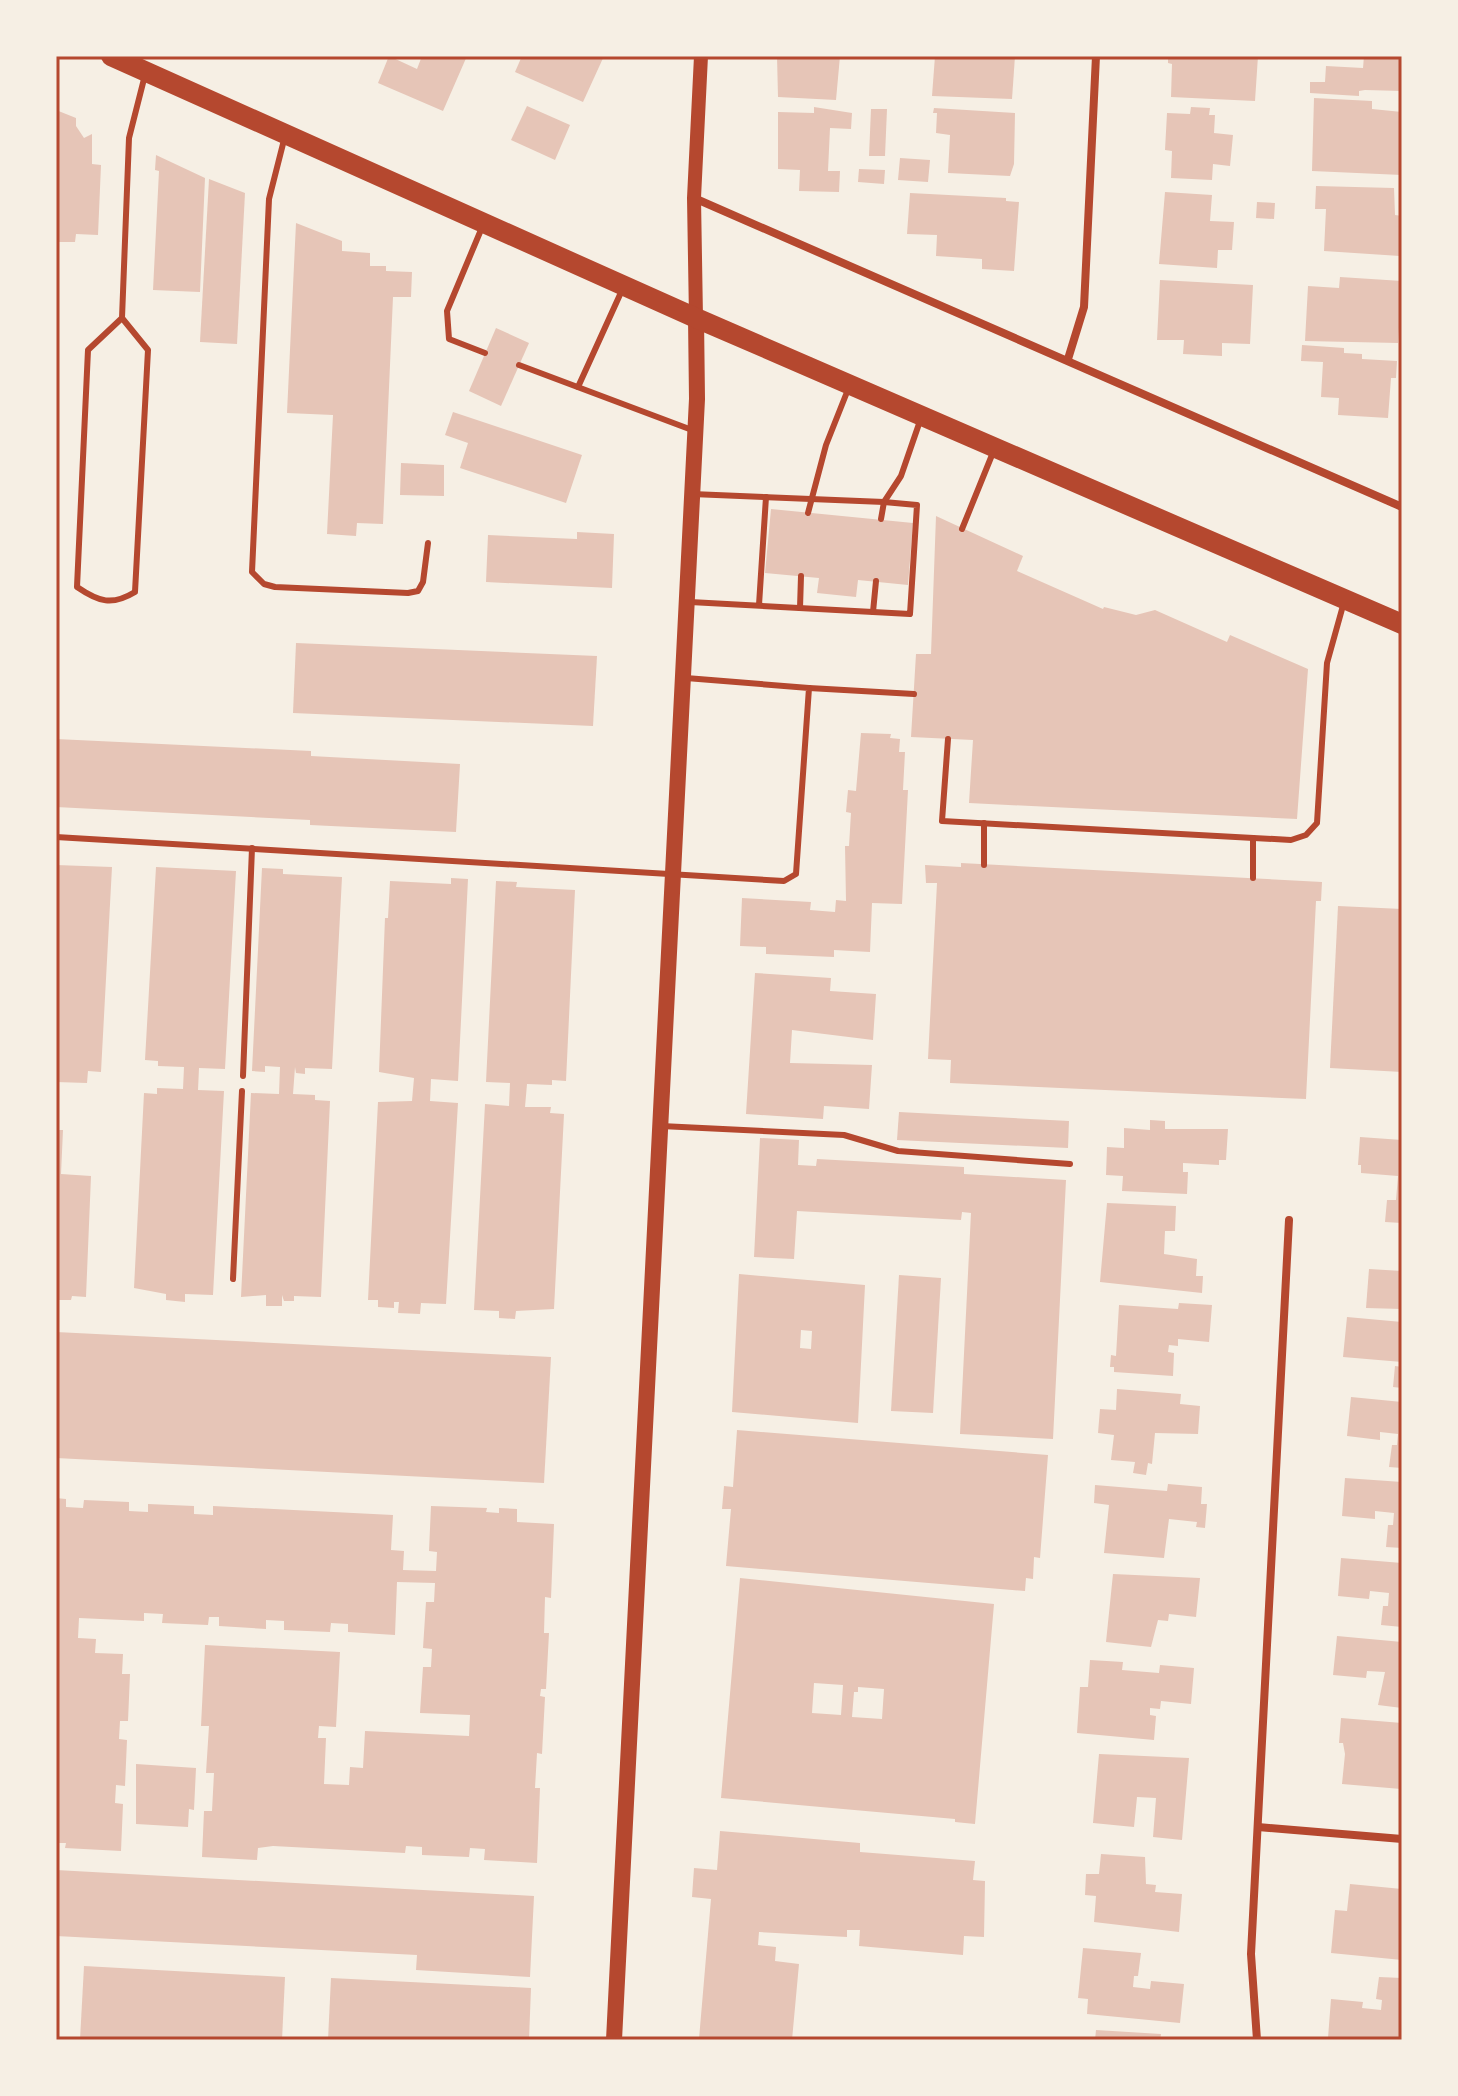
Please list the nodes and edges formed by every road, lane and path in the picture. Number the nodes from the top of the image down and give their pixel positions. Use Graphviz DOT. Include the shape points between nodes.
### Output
graph roads {
  1 [pos="111,56"];
  2 [pos="701,56"];
  3 [pos="1096,56"];
  4 [pos="146,72"];
  5 [pos="286,133"];
  6 [pos="694,198"];
  7 [pos="485,221"];
  8 [pos="625,284"];
  9 [pos="122,318"];
  10 [pos="696,318"];
  11 [pos="485,353"];
  12 [pos="1068,359"];
  13 [pos="519,365"];
  14 [pos="850,384"];
  15 [pos="578,387"];
  16 [pos="922,415"];
  17 [pos="695,431"];
  18 [pos="996,446"];
  19 [pos="691,494"];
  20 [pos="766,497"];
  21 [pos="810,498"];
  22 [pos="884,502"];
  23 [pos="1402,507"];
  24 [pos="808,513"];
  25 [pos="881,519"];
  26 [pos="962,529"];
  27 [pos="428,543"];
  28 [pos="801,576"];
  29 [pos="876,581"];
  30 [pos="1345,599"];
  31 [pos="686,602"];
  32 [pos="759,605"];
  33 [pos="800,608"];
  34 [pos="873,612"];
  35 [pos="1402,624"];
  36 [pos="683,678"];
  37 [pos="809,688"];
  38 [pos="914,694"];
  39 [pos="948,739"];
  40 [pos="984,823"];
  41 [pos="56,837"];
  42 [pos="1253,838"];
  43 [pos="252,848"];
  44 [pos="984,865"];
  45 [pos="674,875"];
  46 [pos="1253,878"];
  47 [pos="243,1076"];
  48 [pos="242,1091"];
  49 [pos="661,1126"];
  50 [pos="1070,1164"];
  51 [pos="1289,1220"];
  52 [pos="233,1279"];
  53 [pos="1258,1827"];
  54 [pos="1402,1839"];
  55 [pos="614,2040"];
  56 [pos="1257,2040"];
  1 -- 4 [label="main road"];
  2 -- 6 [label="street"];
  3 -- 12 [label="street" via="1084,307"];
  4 -- 5 [label="main road"];
  4 -- 9 [label="lane" via="129,138"];
  5 -- 7 [label="main road"];
  5 -- 27 [label="lane" via="269,199 252,572 275,587 408,593 418,591 423,582"];
  6 -- 10 [label="street"];
  6 -- 12 [label="street"];
  7 -- 8 [label="main road"];
  7 -- 11 [label="lane" via="447,311 449,339"];
  8 -- 10 [label="main road"];
  8 -- 15 [label="lane"];
  9 -- 9 [label="lane" via="88,350 77,587 97,600 118,602 135,592 148,350"];
  10 -- 14 [label="main road"];
  10 -- 17 [label="main road"];
  12 -- 23 [label="street"];
  13 -- 15 [label="lane"];
  14 -- 16 [label="main road"];
  14 -- 21 [label="lane"];
  15 -- 17 [label="lane"];
  16 -- 18 [label="main road"];
  16 -- 22 [label="lane" via="901,476"];
  17 -- 19 [label="main road"];
  18 -- 26 [label="lane"];
  18 -- 30 [label="main road"];
  19 -- 20 [label="lane"];
  19 -- 31 [label="main road"];
  20 -- 21 [label="lane"];
  20 -- 32 [label="lane"];
  21 -- 22 [label="lane"];
  21 -- 24 [label="lane"];
  22 -- 25 [label="lane"];
  22 -- 34 [label="lane" via="917,505 910,614"];
  28 -- 33 [label="lane"];
  29 -- 34 [label="lane"];
  30 -- 35 [label="main road"];
  30 -- 42 [label="lane" via="1327,663 1317,823 1306,835 1291,840"];
  31 -- 32 [label="lane"];
  31 -- 36 [label="main road"];
  32 -- 33 [label="lane"];
  33 -- 34 [label="lane"];
  36 -- 37 [label="lane"];
  36 -- 45 [label="main road"];
  37 -- 38 [label="lane"];
  37 -- 45 [label="lane" via="796,874 784,881"];
  39 -- 40 [label="lane" via="942,821"];
  40 -- 42 [label="lane"];
  40 -- 44 [label="lane"];
  41 -- 43 [label="lane"];
  42 -- 46 [label="lane"];
  43 -- 45 [label="lane"];
  43 -- 47 [label="lane"];
  45 -- 49 [label="main road"];
  48 -- 52 [label="lane"];
  49 -- 50 [label="lane" via="844,1135 898,1151"];
  49 -- 55 [label="main road"];
  51 -- 53 [label="street"];
  53 -- 54 [label="street"];
  53 -- 56 [label="street" via="1251,1954"];
}
